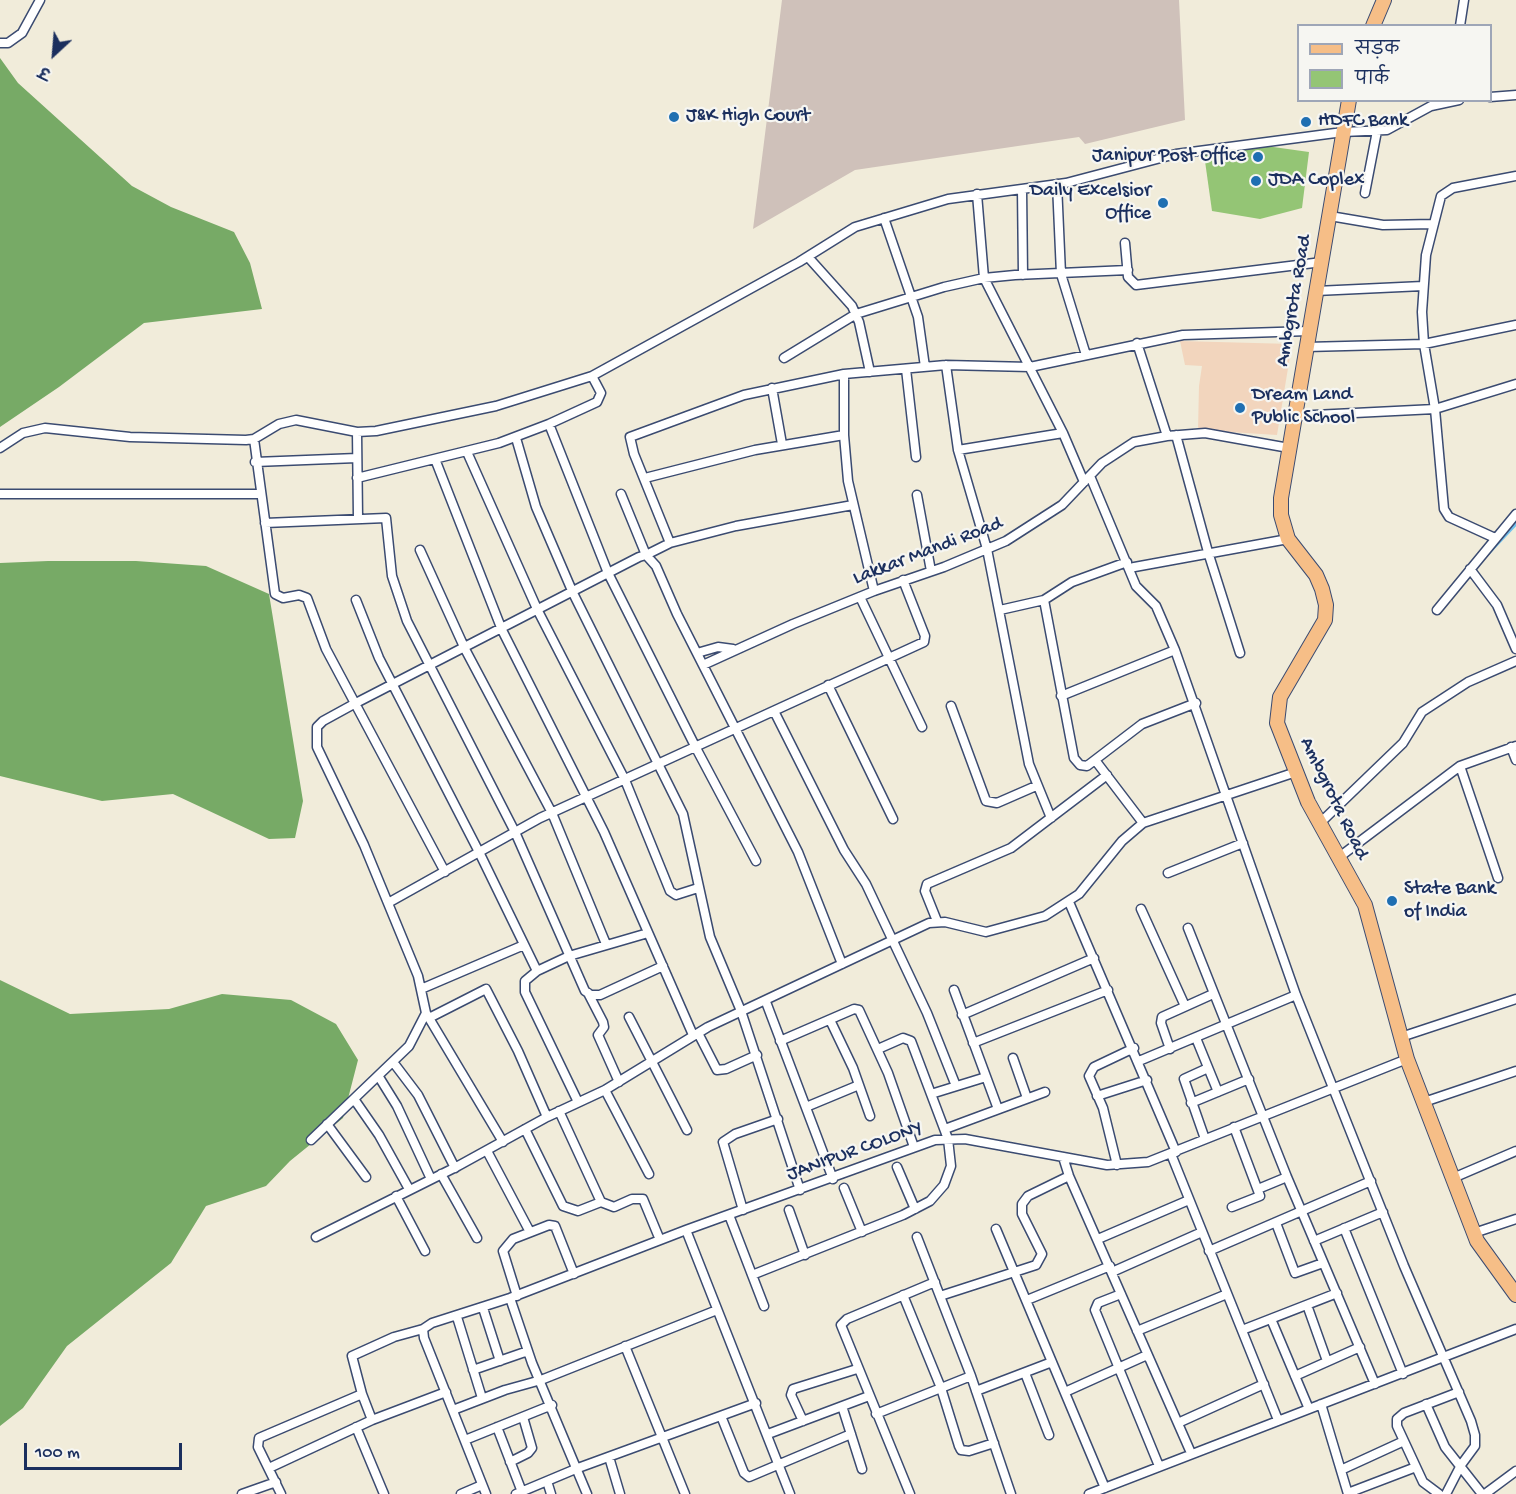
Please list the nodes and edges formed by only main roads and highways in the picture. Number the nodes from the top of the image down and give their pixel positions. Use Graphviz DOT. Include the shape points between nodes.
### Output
graph roads {
  1 [pos="1384,0"];
  2 [pos="1374,24"];
  3 [pos="1349,102"];
  4 [pos="1516,1295"];
  1 -- 2 [label="main road"];
  3 -- 4 [label="main road, Ambgrota Road" via="1281,498 1288,539 1316,575 1326,605 1325,620 1280,697 1277,723 1319,824 1360,894 1407,1059 1474,1233"];
}
